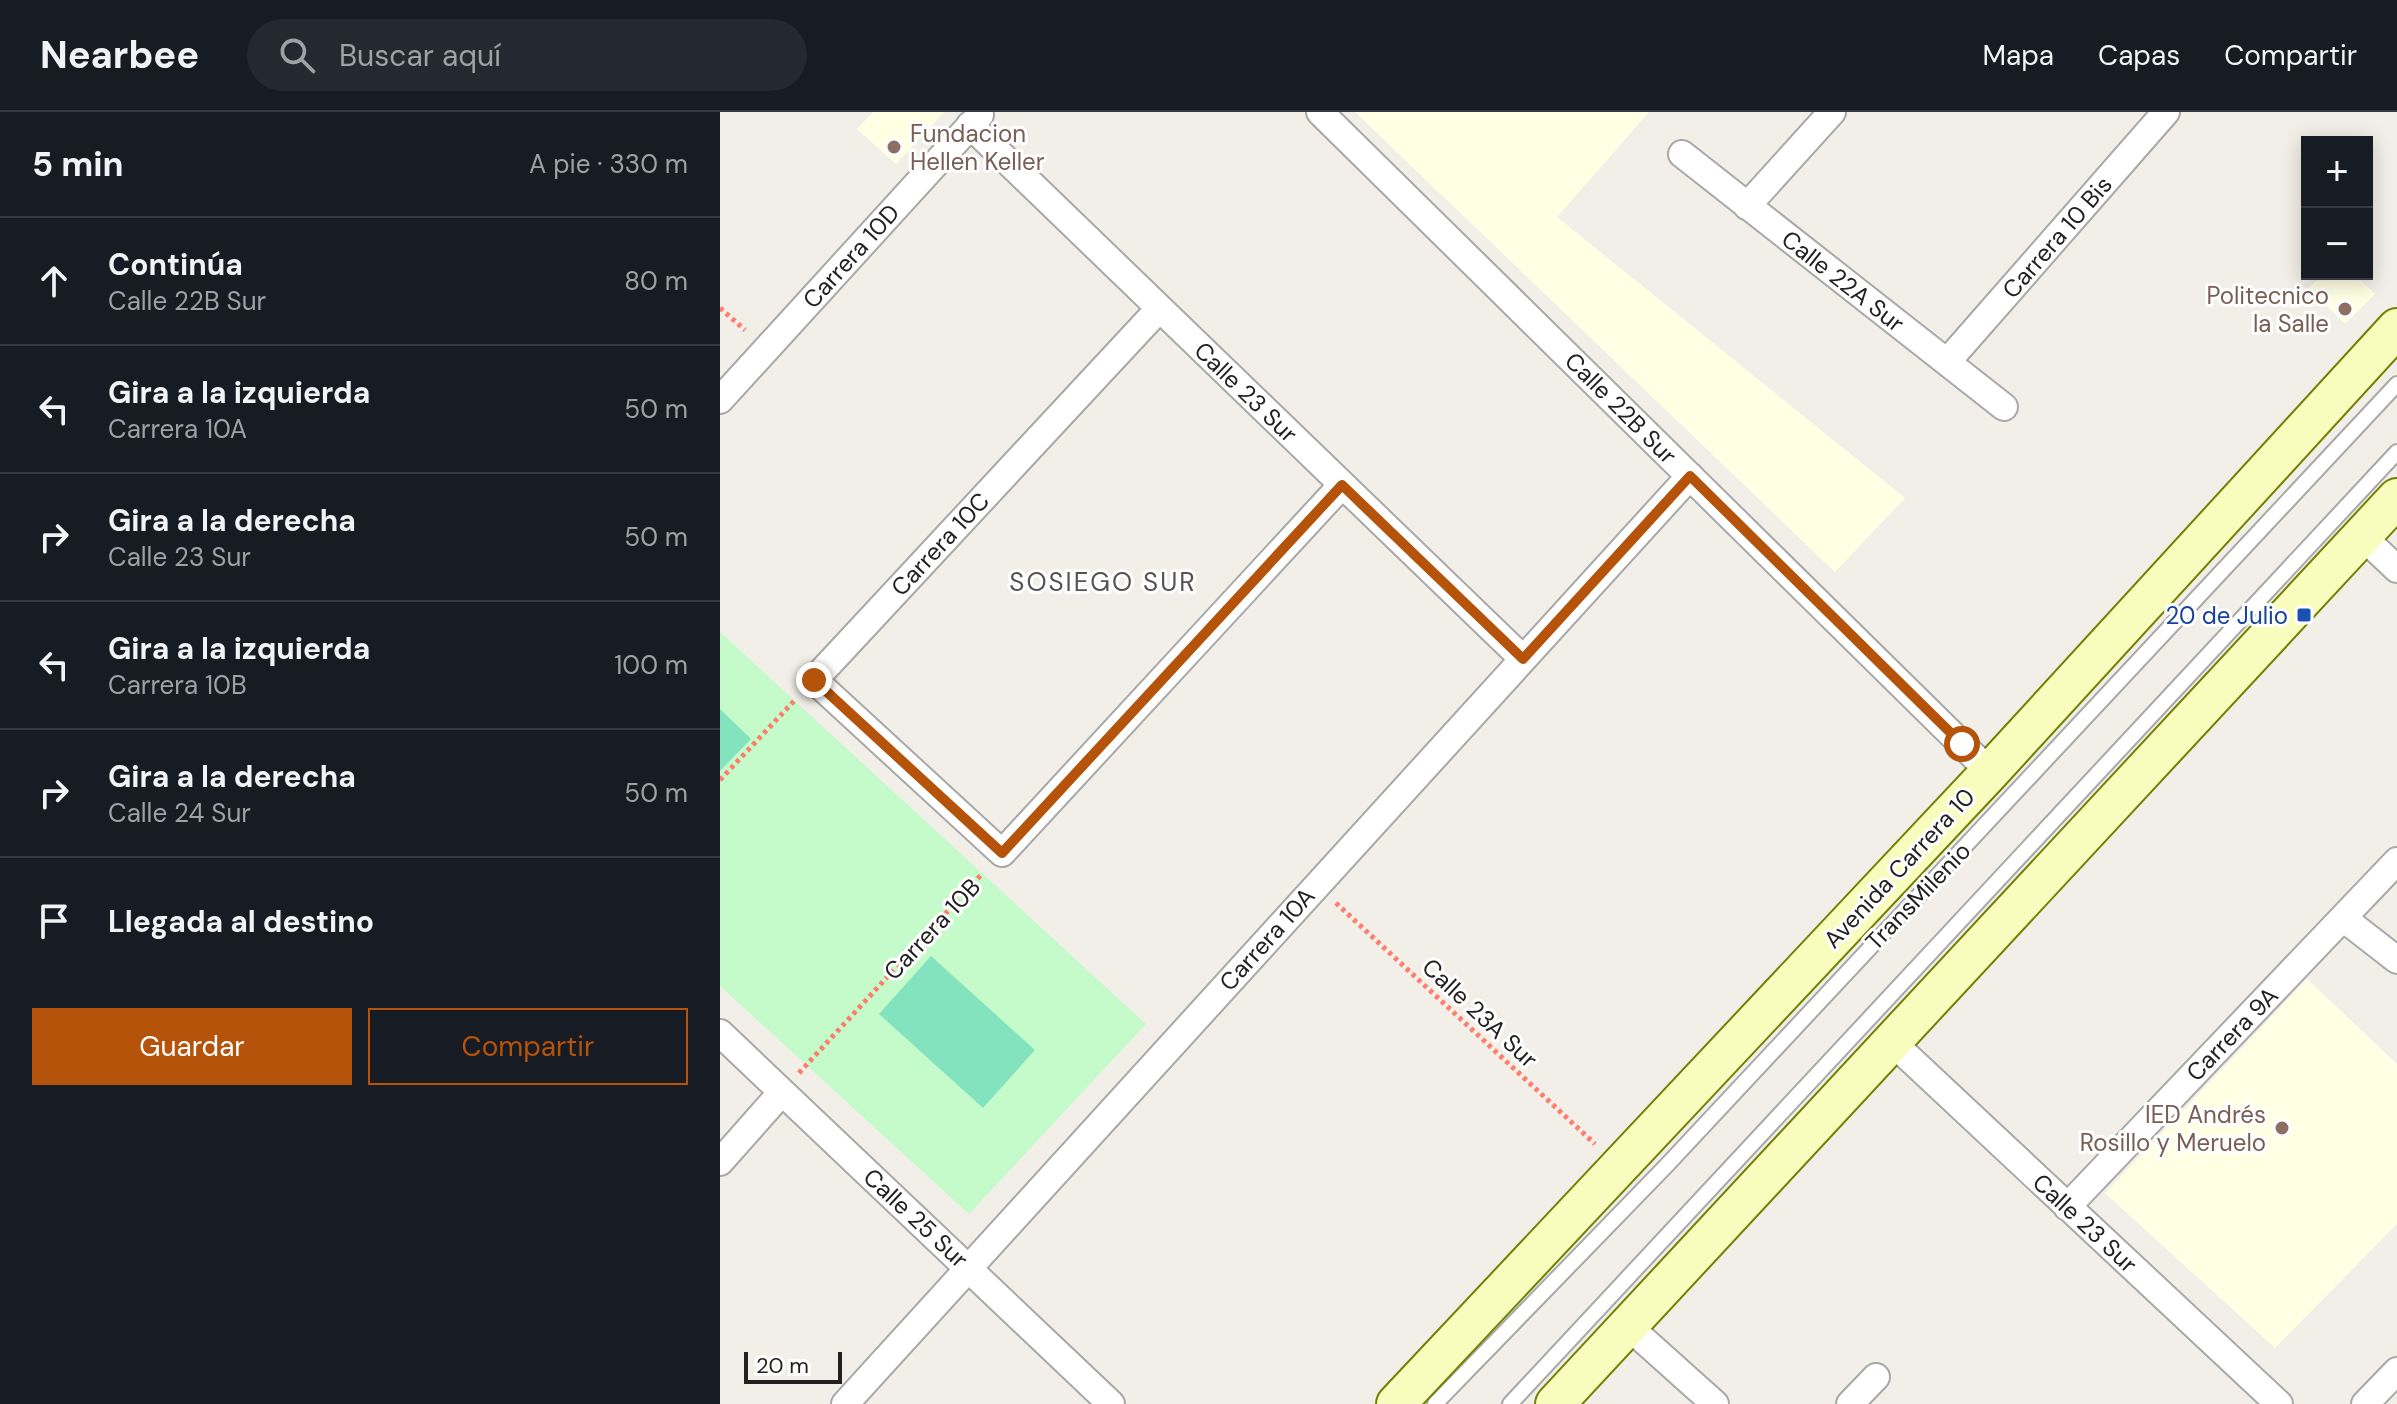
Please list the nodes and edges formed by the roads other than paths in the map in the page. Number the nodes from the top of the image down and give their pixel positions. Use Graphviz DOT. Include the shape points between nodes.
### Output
graph roads {
  1 [pos="1320,112"];
  2 [pos="1832,112"];
  3 [pos="2166,112"];
  4 [pos="976,119"];
  5 [pos="1682,154"];
  6 [pos="1747,206"];
  7 [pos="1159,309"];
  8 [pos="2397,328"];
  9 [pos="1947,362"];
  10 [pos="2397,384"];
  11 [pos="720,400"];
  12 [pos="2004,407"];
  13 [pos="2397,452"];
  14 [pos="1690,476"];
  15 [pos="1342,485"];
  16 [pos="2397,498"];
  17 [pos="2362,536"];
  18 [pos="2397,569"];
  19 [pos="1523,659"];
  20 [pos="1990,772"];
  21 [pos="2397,861"];
  22 [pos="2343,918"];
  23 [pos="2397,960"];
  24 [pos="720,1033"];
  25 [pos="1892,1042"];
  26 [pos="782,1092"];
  27 [pos="720,1162"];
  28 [pos="2067,1207"];
  29 [pos="968,1267"];
  30 [pos="1628,1326"];
  31 [pos="2397,1371"];
  32 [pos="1876,1377"];
  33 [pos="2272,1402"];
  34 [pos="845,1404"];
  35 [pos="1111,1404"];
  36 [pos="1396,1404"];
  37 [pos="1435,1404"];
  38 [pos="1510,1404"];
  39 [pos="1555,1404"];
  40 [pos="1715,1404"];
  41 [pos="1850,1404"];
  42 [pos="2365,1404"];
  1 -- 14 [label="street, Calle 22B Sur"];
  2 -- 6 [label="street"];
  3 -- 9 [label="street, Carrera 10 Bis"];
  4 -- 7 [label="street, Calle 23 Sur"];
  4 -- 11 [label="street, Carrera 10D"];
  5 -- 6 [label="street, Calle 22A Sur"];
  6 -- 9 [label="street, Calle 22A Sur"];
  7 -- 15 [label="street, Calle 23 Sur"];
  7 -- 15 [label="street, Carrera 10C" via="814,680 1002,853"];
  8 -- 20 [label="main road, Avenida Carrera 10"];
  9 -- 12 [label="street, Calle 22A Sur"];
  10 -- 37 [label="lane, TransMilenio" via="1667,1165"];
  13 -- 38 [label="lane, TransMilenio"];
  14 -- 19 [label="street, Carrera 10A"];
  14 -- 20 [label="street, Calle 22B Sur"];
  15 -- 19 [label="street, Calle 23 Sur"];
  16 -- 17 [label="main road"];
  17 -- 18 [label="street"];
  17 -- 25 [label="main road"];
  19 -- 29 [label="street, Carrera 10A"];
  20 -- 36 [label="main road, Avenida Carrera 10"];
  21 -- 22 [label="street, Carrera 9A"];
  22 -- 23 [label="street"];
  22 -- 28 [label="street, Carrera 9A"];
  24 -- 26 [label="street, Calle 25 Sur"];
  25 -- 28 [label="street, Calle 23 Sur"];
  25 -- 30 [label="main road"];
  26 -- 27 [label="street"];
  26 -- 29 [label="street, Calle 25 Sur"];
  28 -- 33 [label="street, Calle 23 Sur"];
  29 -- 34 [label="street, Carrera 10A"];
  29 -- 35 [label="street, Calle 25 Sur"];
  30 -- 39 [label="main road"];
  30 -- 40 [label="street"];
  31 -- 42 [label="street"];
  32 -- 41 [label="street"];
}
